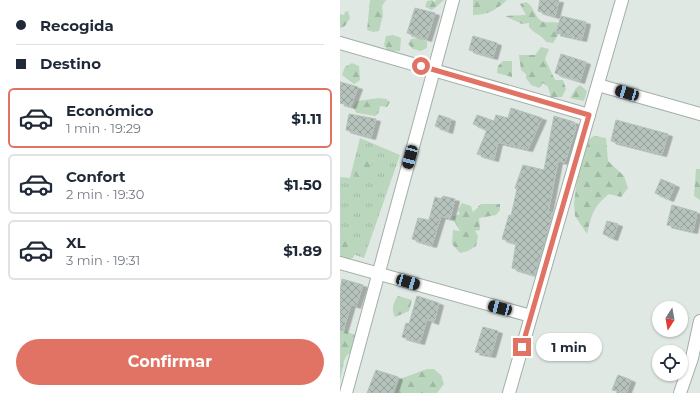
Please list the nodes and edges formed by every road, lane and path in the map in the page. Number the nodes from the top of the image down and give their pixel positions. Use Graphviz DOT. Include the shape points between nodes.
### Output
graph roads {
  1 [pos="453,0"];
  2 [pos="622,0"];
  3 [pos="340,43"];
  4 [pos="434,70"];
  5 [pos="598,85"];
  6 [pos="700,114"];
  7 [pos="589,115"];
  8 [pos="340,263"];
  9 [pos="377,274"];
  10 [pos="531,316"];
  11 [pos="700,321"];
  12 [pos="346,393"];
  13 [pos="511,393"];
  14 [pos="680,393"];
  1 -- 4 [label="street"];
  2 -- 5 [label="street"];
  3 -- 4 [label="street"];
  4 -- 7 [label="street"];
  4 -- 9 [label="street"];
  5 -- 6 [label="street"];
  5 -- 7 [label="street"];
  7 -- 10 [label="street"];
  8 -- 9 [label="street"];
  9 -- 10 [label="street"];
  9 -- 12 [label="street"];
  10 -- 13 [label="street"];
  11 -- 14 [label="street" via="692,358"];
}
